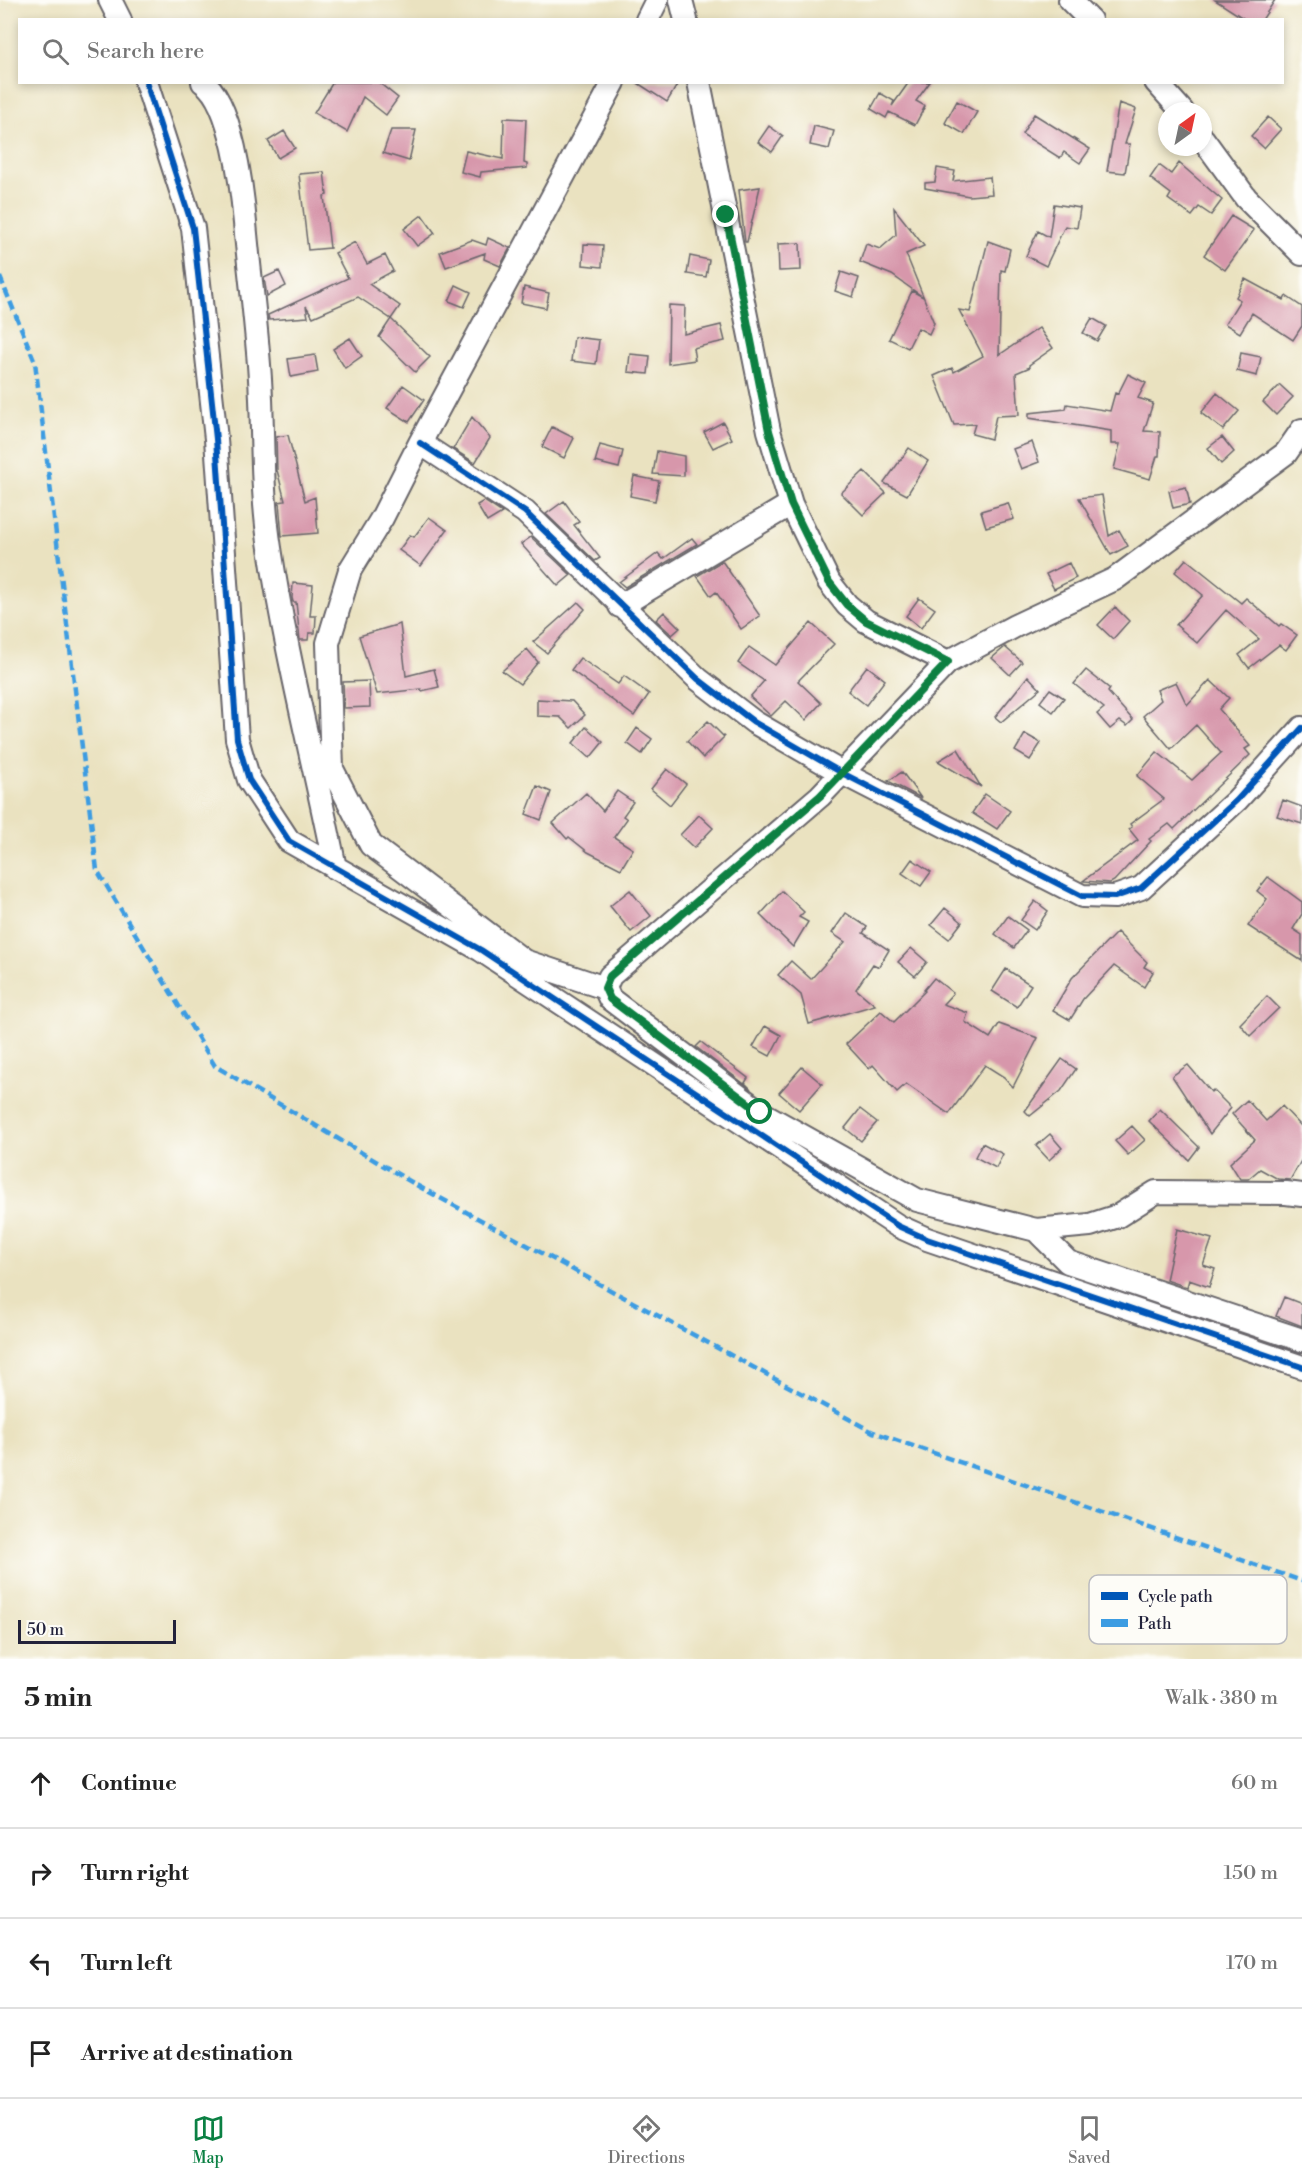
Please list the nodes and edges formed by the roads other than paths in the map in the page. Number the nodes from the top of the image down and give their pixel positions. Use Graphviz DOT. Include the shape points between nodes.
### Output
graph roads {
  1 [pos="110,0"];
  2 [pos="657,0"];
  3 [pos="681,0"];
  4 [pos="1070,0"];
  5 [pos="119,18"];
  6 [pos="648,18"];
  7 [pos="686,18"];
  8 [pos="1087,18"];
  9 [pos="147,84"];
  10 [pos="205,84"];
  11 [pos="613,84"];
  12 [pos="699,84"];
  13 [pos="1158,84"];
  14 [pos="1174,102"];
  15 [pos="1212,151"];
  16 [pos="1302,254"];
  17 [pos="1302,430"];
  18 [pos="420,442"];
  19 [pos="791,504"];
  20 [pos="620,606"];
  21 [pos="948,662"];
  22 [pos="1299,737"];
  23 [pos="842,772"];
  24 [pos="335,868"];
  25 [pos="605,988"];
  26 [pos="1302,1196"];
  27 [pos="1036,1230"];
  28 [pos="1302,1340"];
  29 [pos="1302,1367"];
  1 -- 5 [label="street"];
  2 -- 6 [label="street"];
  3 -- 7 [label="street"];
  4 -- 8 [label="street"];
  9 -- 24 [label="street" via="193,228 216,439 241,757 249,780 289,841"];
  10 -- 24 [label="street" via="219,104 230,132 242,193 270,548"];
  11 -- 18 [label="street"];
  12 -- 19 [label="street" via="769,431"];
  13 -- 14 [label="street"];
  15 -- 16 [label="street" via="1246,198"];
  17 -- 21 [label="street" via="1286,453 1115,579"];
  18 -- 20 [label="street" via="525,512"];
  18 -- 25 [label="street" via="382,518 350,570 328,643 332,769 371,845 524,961"];
  19 -- 20 [label="street"];
  19 -- 21 [label="street" via="829,582 847,605 866,621"];
  20 -- 23 [label="street" via="698,679 754,722"];
  21 -- 23 [label="street"];
  22 -- 23 [label="street" via="1170,863 1141,888 1115,897 1082,896"];
  23 -- 25 [label="street" via="820,796 610,976"];
  24 -- 29 [label="street" via="481,950 898,1226"];
  25 -- 27 [label="street" via="610,999 760,1112 917,1200"];
  26 -- 27 [label="street" via="1156,1192 1118,1216 1089,1225"];
  27 -- 28 [label="street" via="1068,1262"];
}
